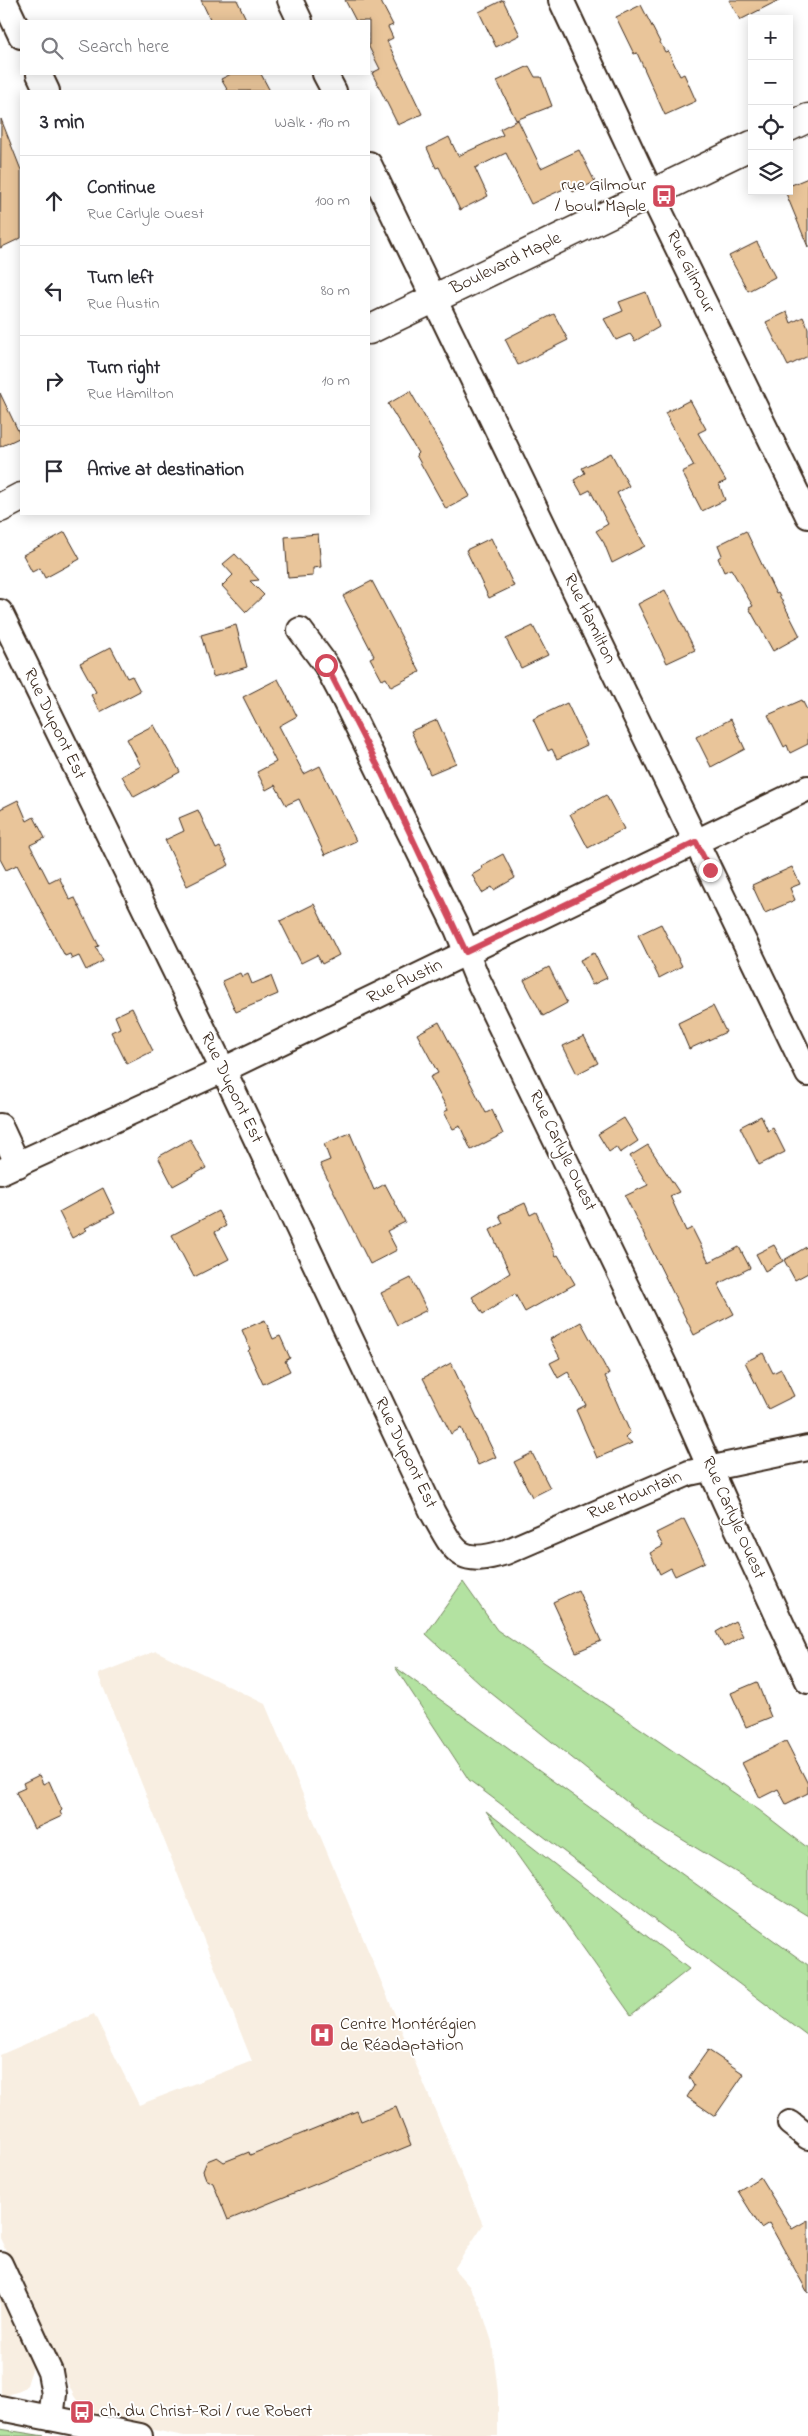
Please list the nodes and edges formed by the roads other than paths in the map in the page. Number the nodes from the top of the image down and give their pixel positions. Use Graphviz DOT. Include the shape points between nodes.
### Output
graph roads {
  1 [pos="4,0"];
  2 [pos="290,0"];
  3 [pos="561,0"];
  4 [pos="300,20"];
  5 [pos="20,34"];
  6 [pos="39,75"];
  7 [pos="326,75"];
  8 [pos="47,90"];
  9 [pos="333,90"];
  10 [pos="808,118"];
  11 [pos="793,125"];
  12 [pos="748,147"];
  13 [pos="370,166"];
  14 [pos="651,193"];
  15 [pos="434,299"];
  16 [pos="370,330"];
  17 [pos="20,498"];
  18 [pos="0,508"];
  19 [pos="808,516"];
  20 [pos="0,612"];
  21 [pos="300,630"];
  22 [pos="808,788"];
  23 [pos="696,842"];
  24 [pos="466,952"];
  25 [pos="222,1070"];
  26 [pos="808,1074"];
  27 [pos="0,1126"];
  28 [pos="9,1168"];
  29 [pos="808,1448"];
  30 [pos="710,1468"];
  31 [pos="468,1558"];
  32 [pos="808,1680"];
  33 [pos="790,2123"];
  34 [pos="808,2137"];
  35 [pos="0,2264"];
  36 [pos="0,2408"];
  37 [pos="51,2418"];
  38 [pos="140,2436"];
  1 -- 5 [label="street"];
  2 -- 4 [label="street"];
  3 -- 14 [label="street, Rue Gilmour"];
  6 -- 8 [label="street"];
  7 -- 9 [label="street"];
  10 -- 11 [label="street"];
  12 -- 14 [label="street, Boulevard Maple"];
  13 -- 15 [label="street, Rue Hamilton"];
  14 -- 15 [label="street, Boulevard Maple"];
  14 -- 19 [label="street, Rue Gilmour"];
  15 -- 16 [label="street, Boulevard Maple"];
  15 -- 23 [label="street, Rue Hamilton"];
  17 -- 18 [label="street"];
  20 -- 25 [label="street, Rue Dupont Est"];
  21 -- 24 [label="street, Rue Carlyle Ouest" via="326,665 348,707"];
  22 -- 23 [label="street, Rue Austin"];
  23 -- 24 [label="street, Rue Austin"];
  23 -- 26 [label="street, Rue Hamilton"];
  24 -- 25 [label="street, Rue Austin"];
  24 -- 30 [label="street, Rue Carlyle Ouest" via="664,1364"];
  25 -- 28 [label="street, Rue Austin"];
  25 -- 31 [label="street, Rue Dupont Est" via="433,1513 452,1545"];
  27 -- 28 [label="street"];
  29 -- 30 [label="street, Rue Mountain"];
  30 -- 31 [label="street, Rue Mountain" via="680,1476 490,1558"];
  30 -- 32 [label="street, Rue Carlyle Ouest"];
  33 -- 34 [label="street"];
  35 -- 37 [label="street" via="50,2372 54,2394"];
  36 -- 37 [label="street"];
  37 -- 38 [label="street"];
}
